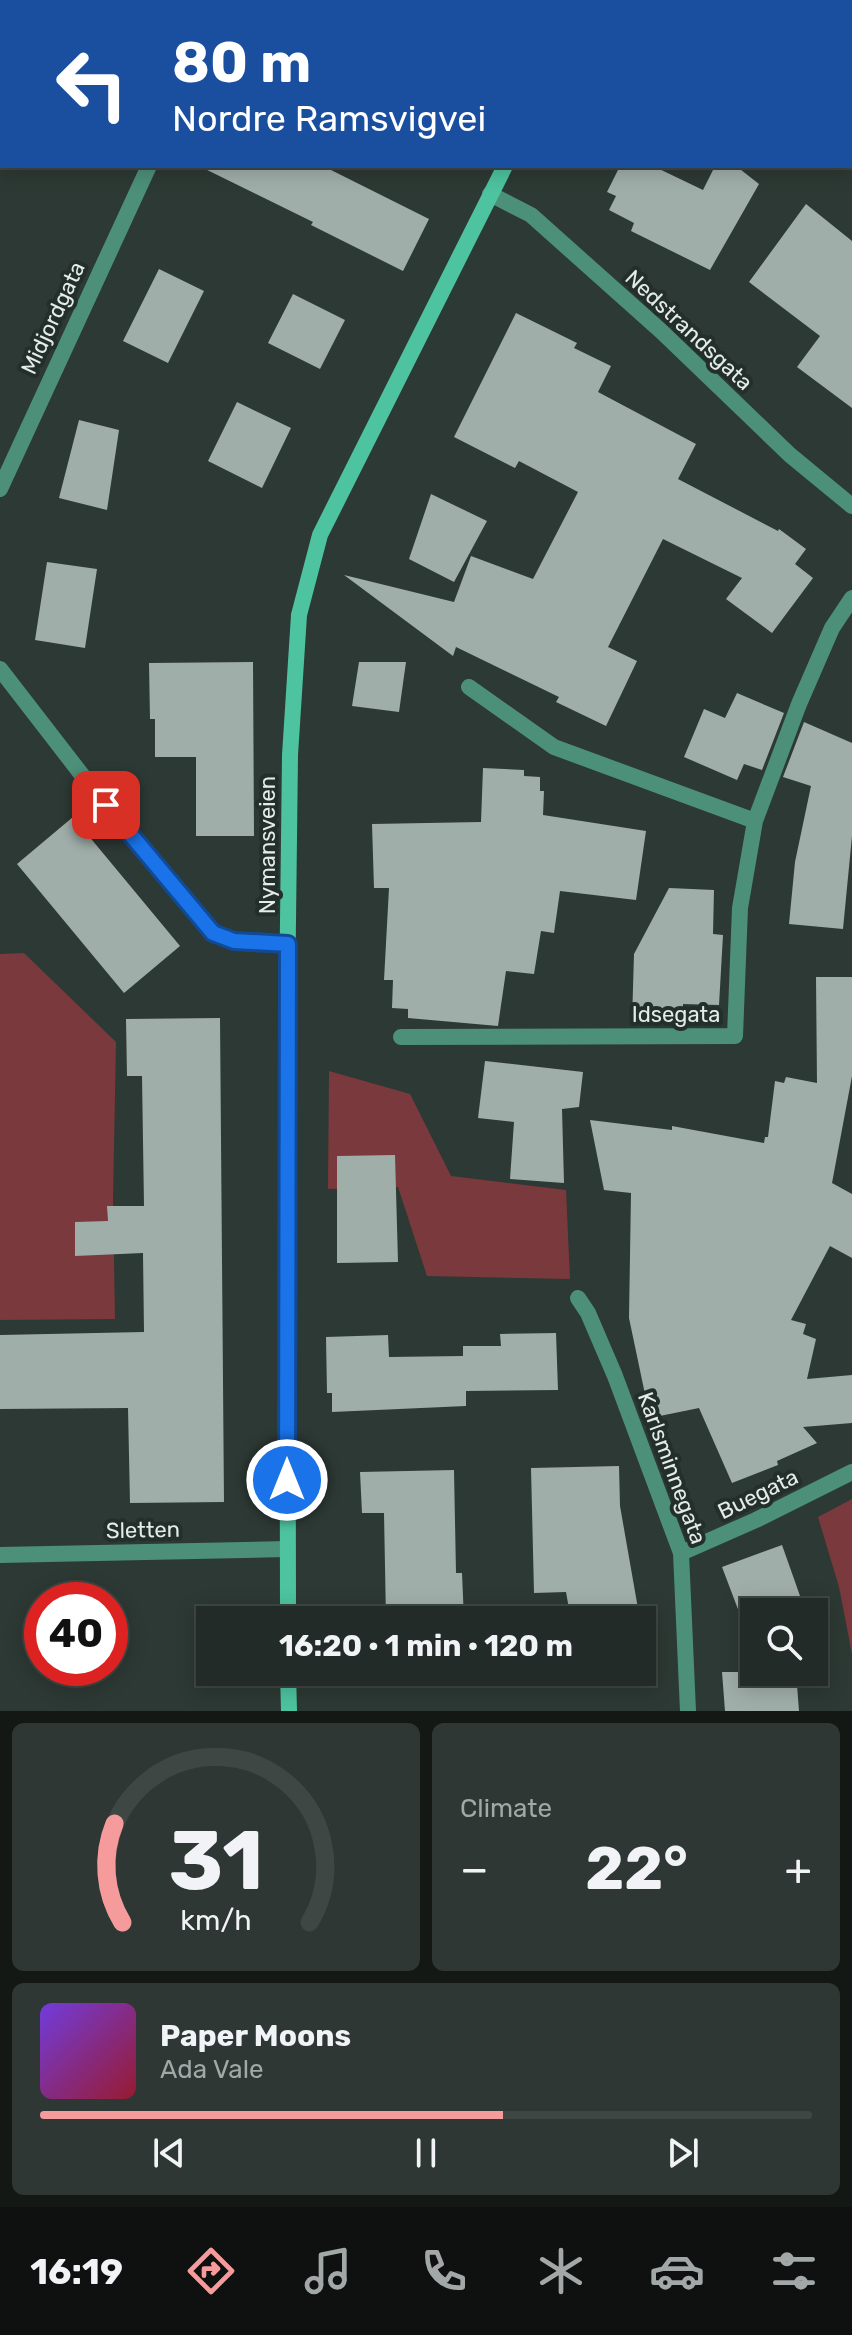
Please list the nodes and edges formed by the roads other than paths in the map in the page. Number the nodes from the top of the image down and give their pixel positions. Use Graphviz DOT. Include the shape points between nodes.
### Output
graph roads {
  1 [pos="148,168"];
  2 [pos="504,168"];
  3 [pos="490,194"];
  4 [pos="0,489"];
  5 [pos="852,506"];
  6 [pos="852,598"];
  7 [pos="0,669"];
  8 [pos="469,687"];
  9 [pos="755,821"];
  10 [pos="288,944"];
  11 [pos="401,1037"];
  12 [pos="578,1298"];
  13 [pos="852,1472"];
  14 [pos="287,1549"];
  15 [pos="681,1553"];
  16 [pos="0,1555"];
  17 [pos="288,1606"];
  18 [pos="288,1686"];
  19 [pos="289,1711"];
  20 [pos="688,1711"];
  1 -- 4 [label="street, Midjordgata"];
  2 -- 3 [label="street, Nymansveien"];
  3 -- 5 [label="street, Nedstrandsgata" via="531,215"];
  3 -- 10 [label="street, Nymansveien" via="320,535 302,602 293,681"];
  6 -- 9 [label="street, Idsegata" via="832,628 804,691"];
  7 -- 10 [label="street" via="123,828 213,933 234,941"];
  8 -- 9 [label="street" via="554,747"];
  9 -- 11 [label="street, Idsegata" via="740,908 735,1036"];
  10 -- 14 [label="street, Nymansveien"];
  12 -- 15 [label="street, Karlsminnegata" via="615,1376"];
  13 -- 15 [label="street, Buegata"];
  14 -- 16 [label="street, Sletten"];
  14 -- 17 [label="street, Nymansveien"];
  15 -- 20 [label="street, Karlsminnegata"];
  18 -- 19 [label="street"];
}
